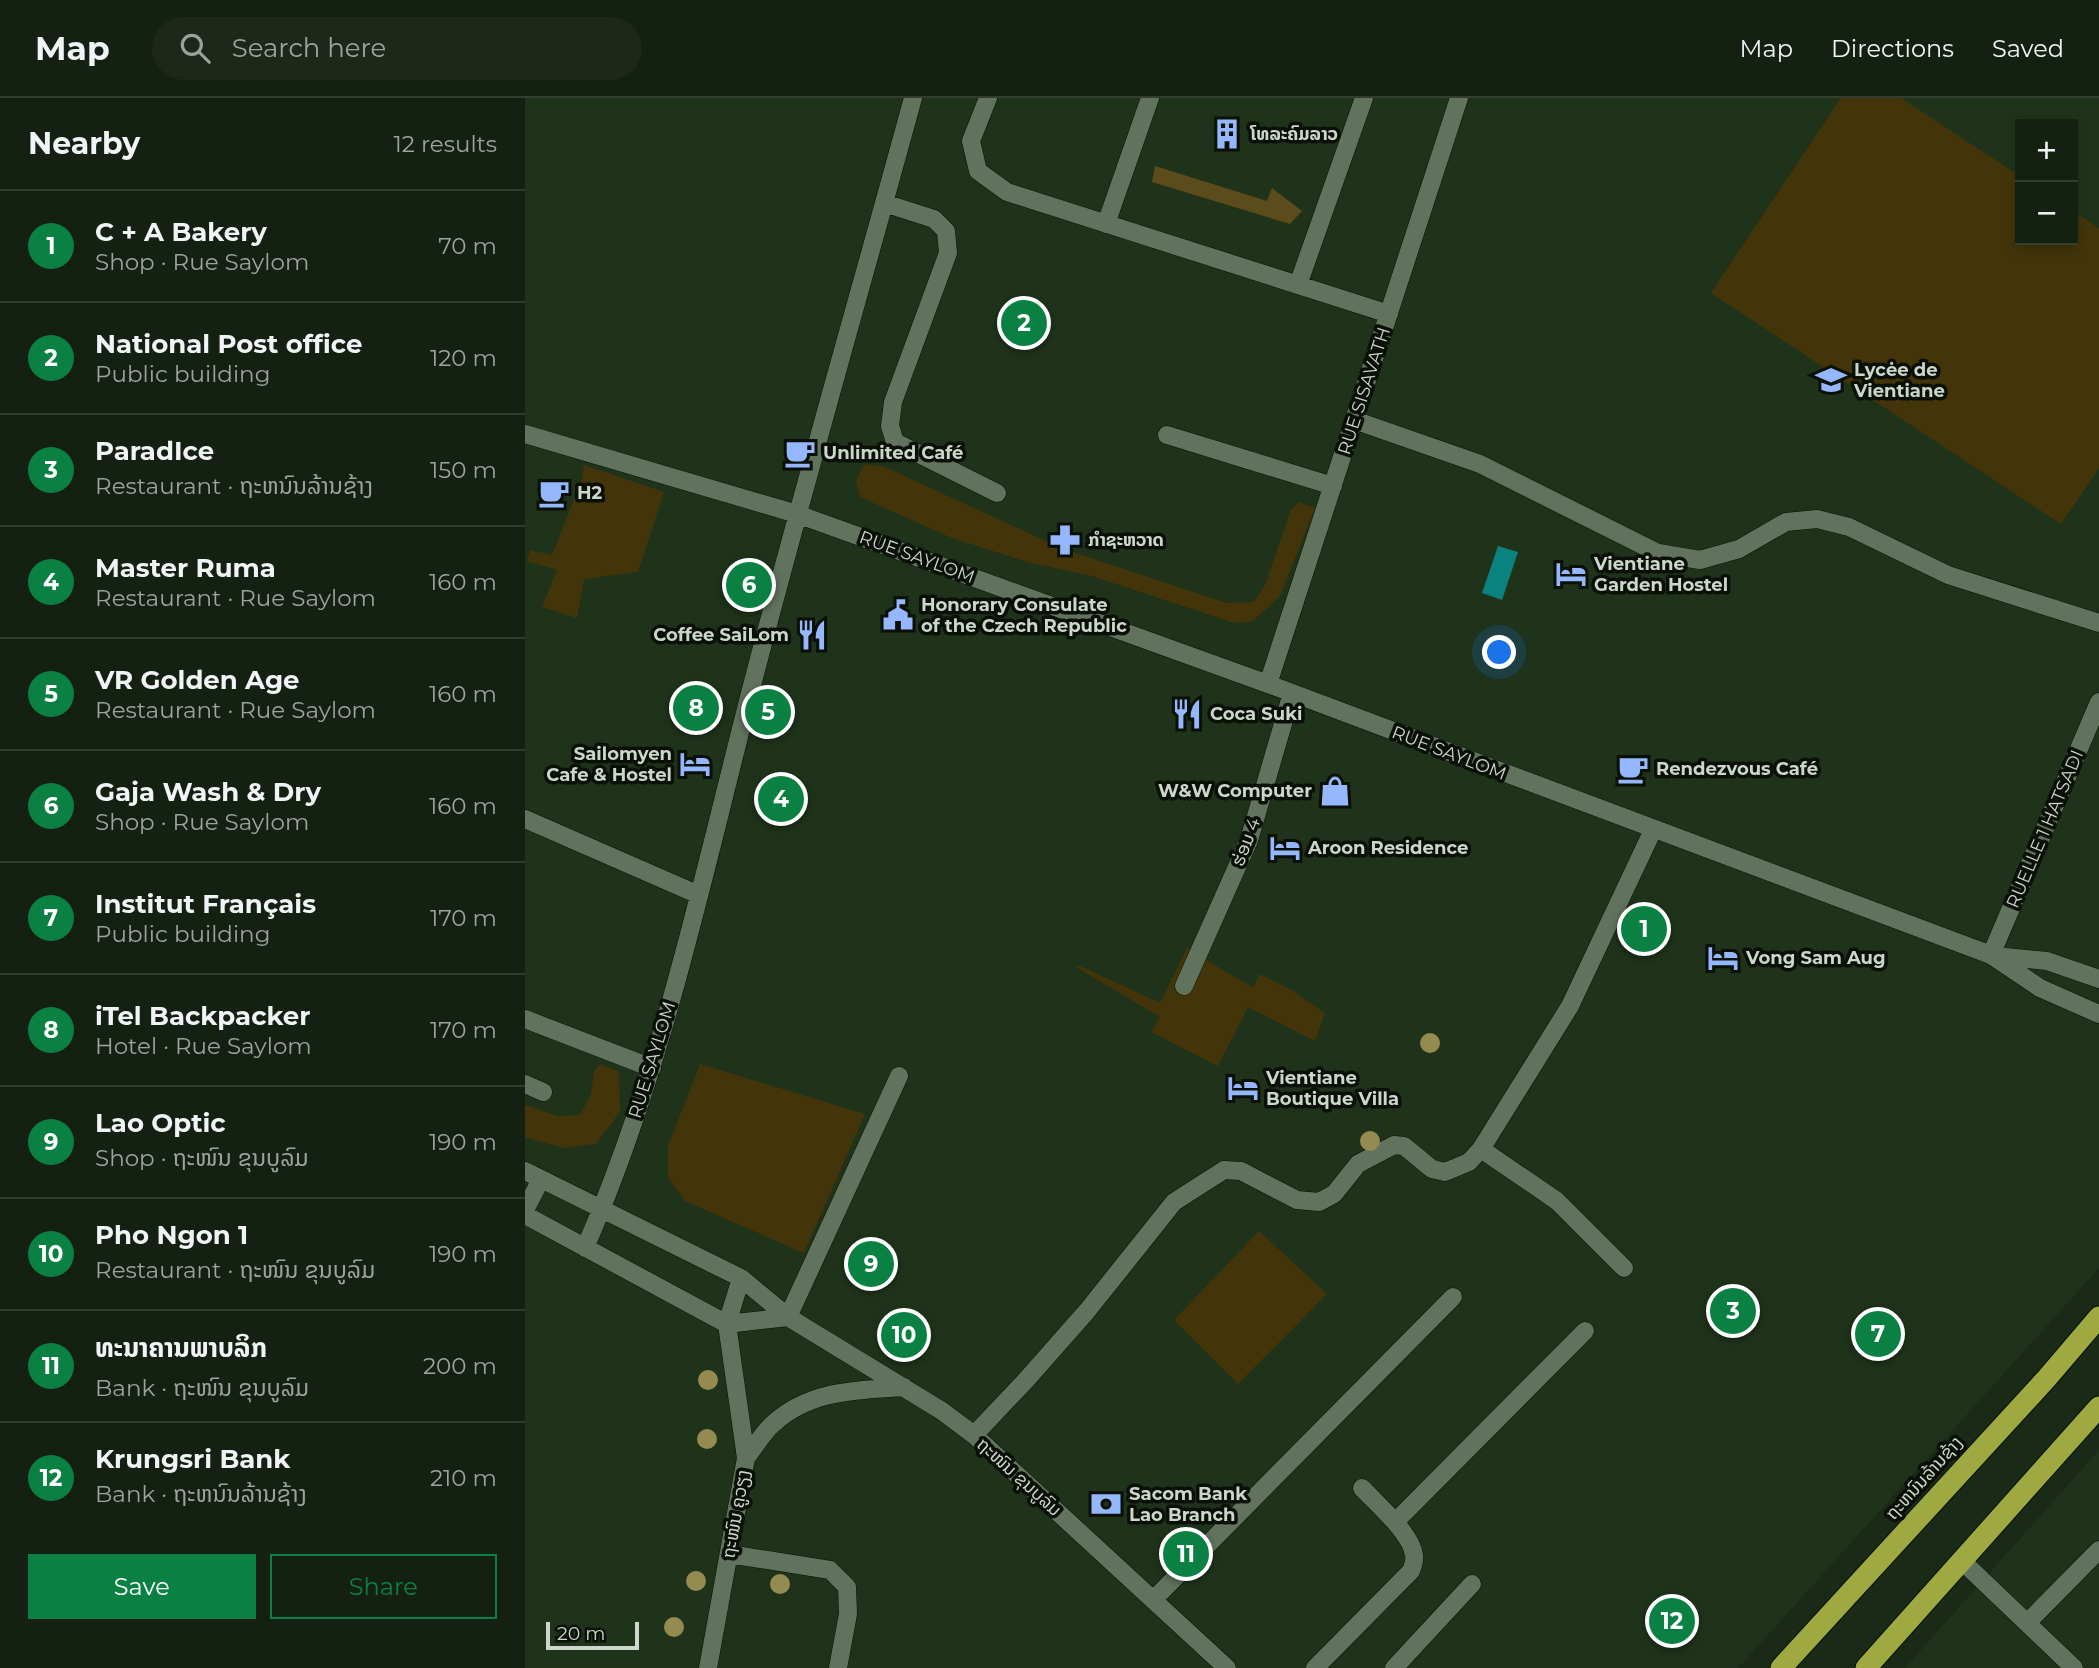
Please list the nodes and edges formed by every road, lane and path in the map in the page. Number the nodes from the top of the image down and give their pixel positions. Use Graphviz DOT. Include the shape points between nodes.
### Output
graph roads {
  1 [pos="913,98"];
  2 [pos="988,98"];
  3 [pos="1150,98"];
  4 [pos="1364,98"];
  5 [pos="1459,98"];
  6 [pos="884,203"];
  7 [pos="1106,224"];
  8 [pos="1298,285"];
  9 [pos="1389,314"];
  10 [pos="1354,421"];
  11 [pos="525,434"];
  12 [pos="1167,435"];
  13 [pos="1333,486"];
  14 [pos="997,493"];
  15 [pos="797,514"];
  16 [pos="2099,623"];
  17 [pos="1268,684"];
  18 [pos="1292,693"];
  19 [pos="2099,702"];
  20 [pos="525,818"];
  21 [pos="1653,830"];
  22 [pos="699,895"];
  23 [pos="1991,955"];
  24 [pos="2099,979"];
  25 [pos="1184,986"];
  26 [pos="2099,1014"];
  27 [pos="525,1019"];
  28 [pos="652,1068"];
  29 [pos="899,1076"];
  30 [pos="525,1084"];
  31 [pos="543,1092"];
  32 [pos="1481,1149"];
  33 [pos="533,1175"];
  34 [pos="602,1209"];
  35 [pos="525,1212"];
  36 [pos="585,1248"];
  37 [pos="1624,1268"];
  38 [pos="741,1278"];
  39 [pos="1453,1297"];
  40 [pos="788,1317"];
  41 [pos="2099,1317"];
  42 [pos="727,1324"];
  43 [pos="1585,1331"];
  44 [pos="904,1387"];
  45 [pos="2099,1407"];
  46 [pos="974,1435"];
  47 [pos="746,1458"];
  48 [pos="1362,1488"];
  49 [pos="1395,1522"];
  50 [pos="2099,1550"];
  51 [pos="729,1553"];
  52 [pos="1961,1560"];
  53 [pos="1472,1584"];
  54 [pos="1153,1600"];
  55 [pos="2027,1623"];
  56 [pos="708,1668"];
  57 [pos="838,1668"];
  58 [pos="1227,1668"];
  59 [pos="1315,1668"];
  60 [pos="1394,1668"];
  61 [pos="1781,1668"];
  62 [pos="1866,1668"];
  63 [pos="2074,1668"];
  1 -- 6 [label="street"];
  2 -- 7 [label="street" via="971,141 978,171 1007,192"];
  3 -- 7 [label="street"];
  4 -- 8 [label="street"];
  5 -- 9 [label="street, RUE SISAVATH"];
  6 -- 14 [label="street" via="934,219 946,231 948,253 893,402 890,426 895,442"];
  6 -- 15 [label="street"];
  7 -- 8 [label="street"];
  8 -- 9 [label="street"];
  9 -- 10 [label="street, RUE SISAVATH"];
  10 -- 13 [label="street, RUE SISAVATH"];
  10 -- 16 [label="street" via="1480,464 1658,553 1700,560 1739,549 1786,522 1817,519 1849,527 1948,575"];
  11 -- 15 [label="street"];
  12 -- 13 [label="street"];
  13 -- 17 [label="street, RUE SISAVATH"];
  15 -- 17 [label="street, RUE SAYLOM"];
  15 -- 22 [label="street, RUE SAYLOM"];
  17 -- 18 [label="street, RUE SAYLOM"];
  18 -- 21 [label="street, RUE SAYLOM"];
  18 -- 25 [label="street, ຮ່ອມ 4" via="1249,840"];
  19 -- 23 [label="street, RUELLE 1 HATSADI"];
  20 -- 22 [label="street"];
  21 -- 23 [label="street, RUE SAYLOM"];
  21 -- 32 [label="street" via="1570,1006"];
  22 -- 28 [label="street, RUE SAYLOM"];
  23 -- 24 [label="street, RUE SAYLOM" via="2047,961"];
  23 -- 26 [label="street, RUE SAYLOM" via="2040,988"];
  27 -- 28 [label="street"];
  28 -- 34 [label="street, RUE SAYLOM"];
  29 -- 40 [label="street"];
  30 -- 31 [label="street"];
  32 -- 37 [label="street" via="1557,1201"];
  32 -- 46 [label="street" via="1469,1162 1445,1172 1432,1168 1404,1146 1394,1145 1358,1164 1334,1194 1319,1202 1297,1200 1241,1171 1224,1170 1174,1202 1087,1311"];
  33 -- 34 [label="street, ຖະໜົນ ຂຸນບູລົມ"];
  33 -- 35 [label="street"];
  34 -- 36 [label="street, RUE SAYLOM"];
  34 -- 38 [label="street, ຖະໜົນ ຂຸນບູລົມ"];
  35 -- 36 [label="street"];
  36 -- 42 [label="street"];
  38 -- 40 [label="street, ຖະໜົນ ຂຸນບູລົມ"];
  38 -- 42 [label="street, ຖະໜົນ ຄູວຽງ"];
  39 -- 54 [label="street"];
  40 -- 42 [label="street"];
  40 -- 44 [label="street, ຖະໜົນ ຂຸນບູລົມ"];
  41 -- 61 [label="highway, ຖະຫນົນລ້ານຊ້າງ"];
  42 -- 47 [label="street, ຖະໜົນ ຄູວຽງ"];
  43 -- 49 [label="street"];
  44 -- 46 [label="street, ຖະໜົນ ຂຸນບູລົມ"];
  44 -- 47 [label="street" via="839,1391 801,1405 774,1423"];
  45 -- 52 [label="highway"];
  46 -- 54 [label="street, ຖະໜົນ ຂຸນບູລົມ"];
  47 -- 51 [label="street, ຖະໜົນ ຄູວຽງ"];
  48 -- 49 [label="street"];
  49 -- 59 [label="street" via="1412,1546 1411,1572"];
  50 -- 55 [label="street"];
  51 -- 56 [label="street, ຖະໜົນ ຄູວຽງ"];
  51 -- 57 [label="street" via="830,1570 847,1587 848,1615"];
  52 -- 55 [label="street"];
  52 -- 62 [label="highway"];
  53 -- 60 [label="street"];
  54 -- 58 [label="street, ຖະໜົນ ຂຸນບູລົມ"];
  55 -- 63 [label="street"];
}
